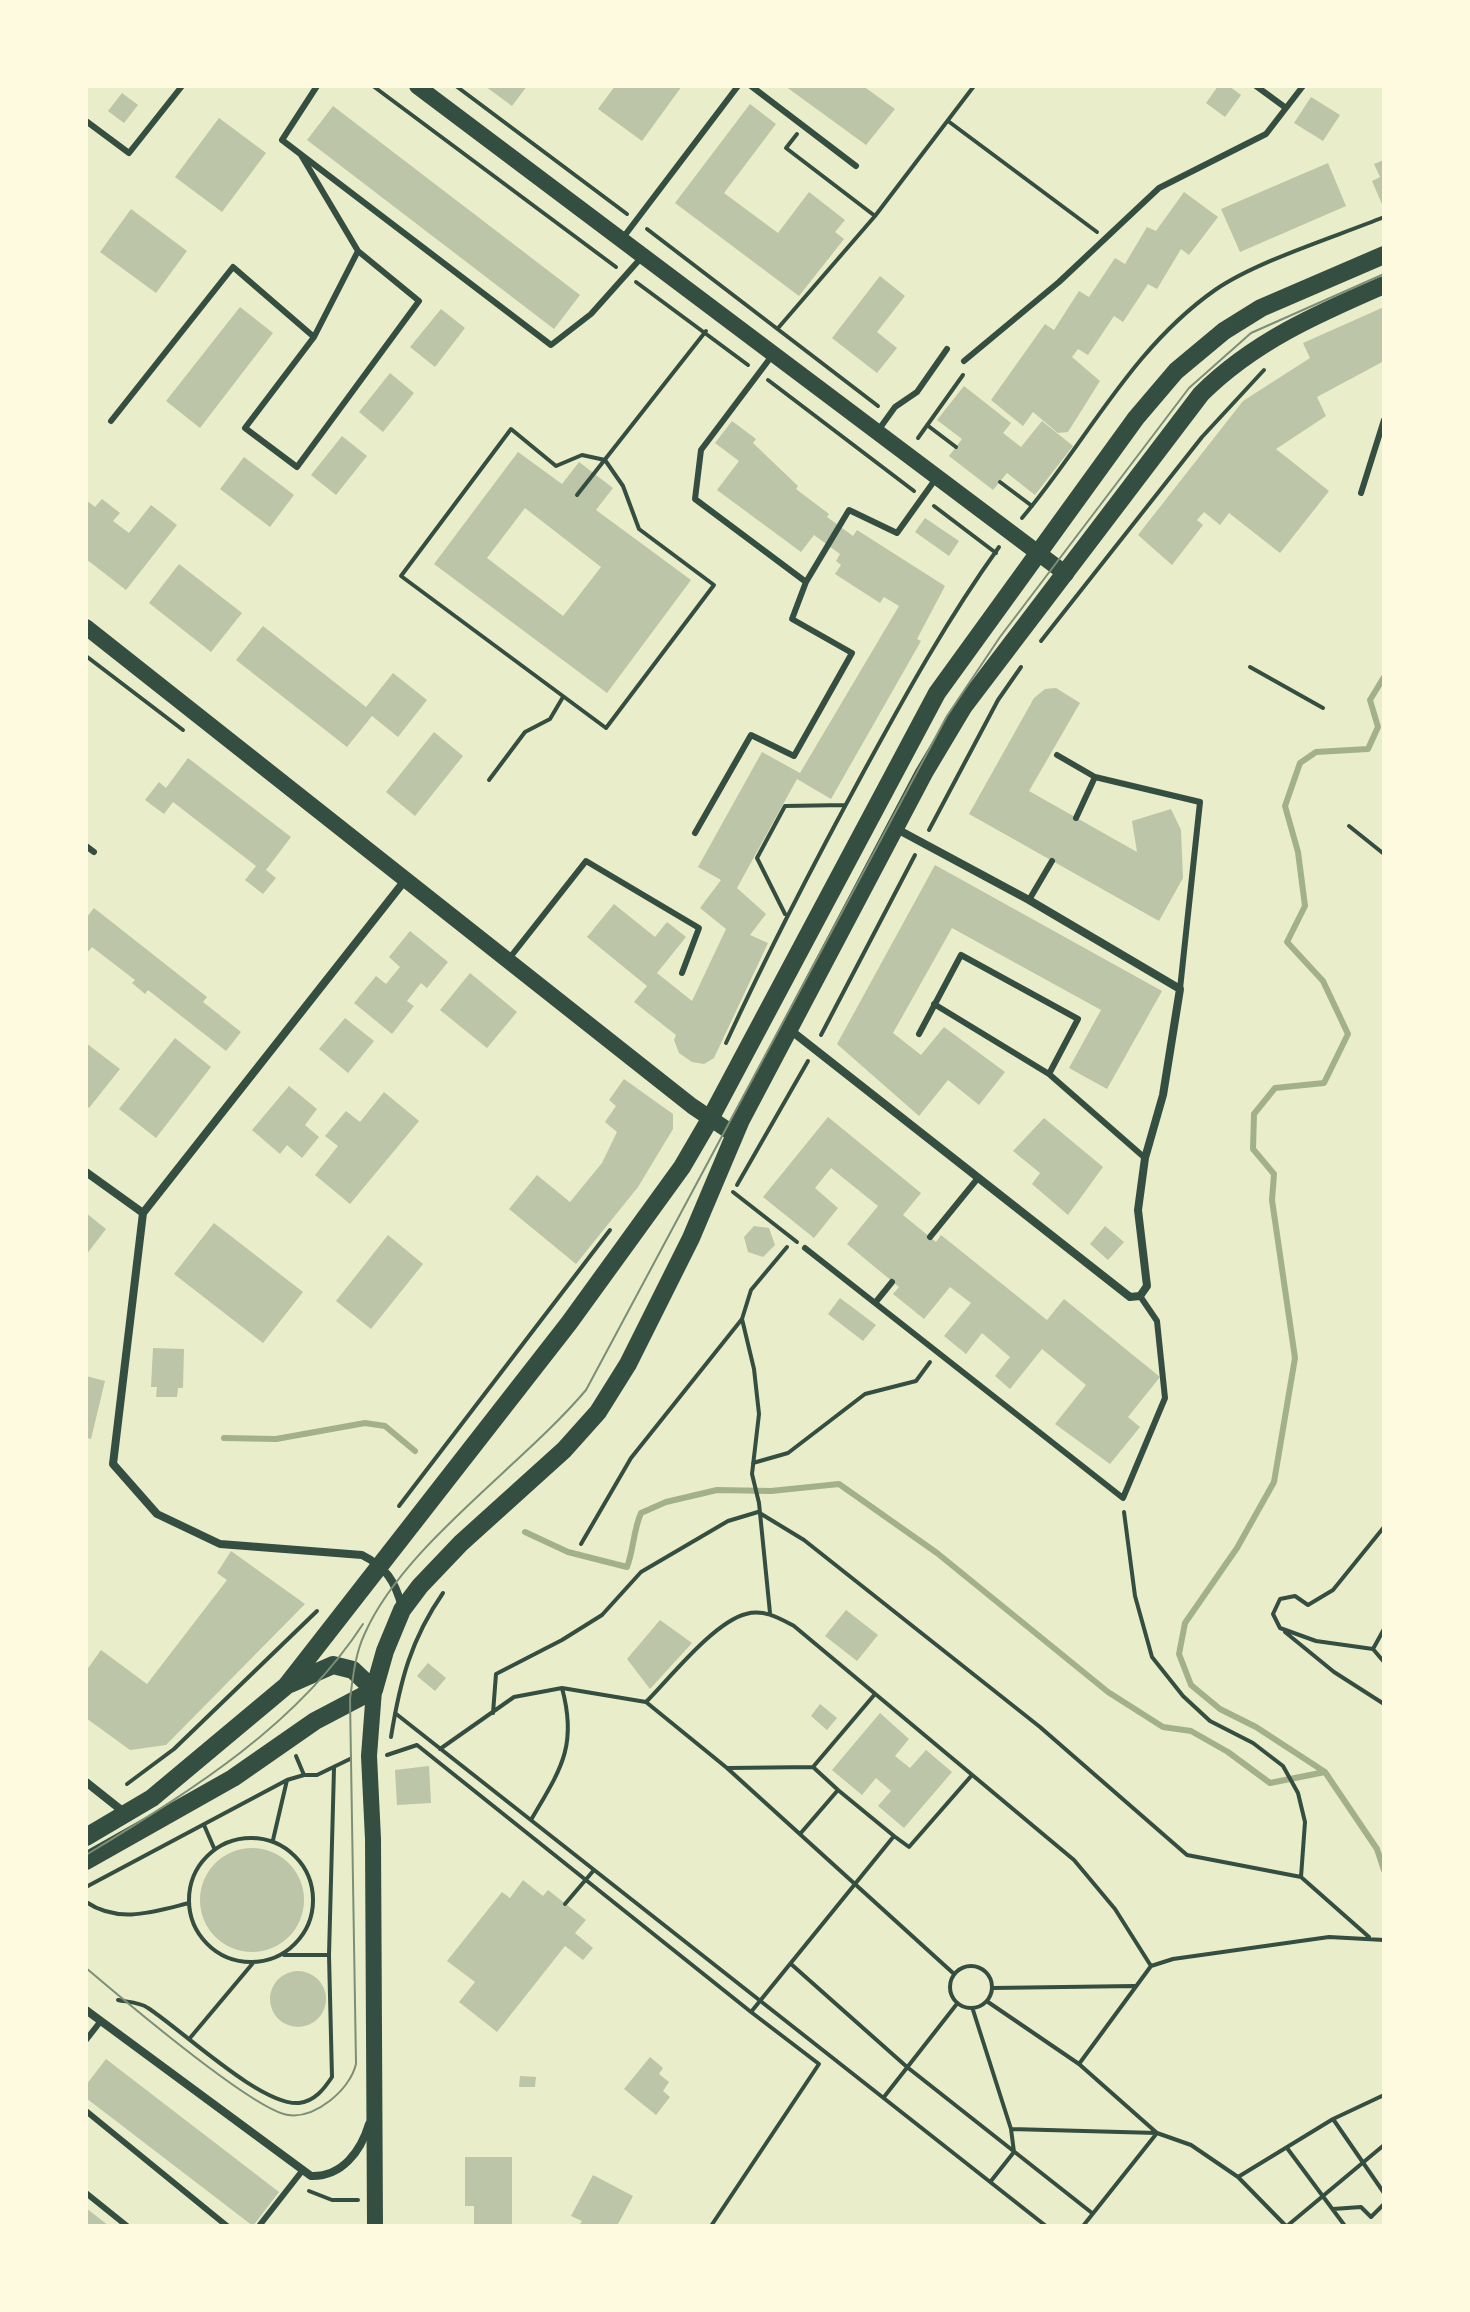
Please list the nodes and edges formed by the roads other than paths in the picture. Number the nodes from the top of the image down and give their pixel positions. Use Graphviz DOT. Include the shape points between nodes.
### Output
graph roads {
  1 [pos="182,86"];
  2 [pos="317,86"];
  3 [pos="417,86"];
  4 [pos="738,86"];
  5 [pos="751,86"];
  6 [pos="1256,86"];
  7 [pos="1303,86"];
  8 [pos="1286,108"];
  9 [pos="86,121"];
  10 [pos="301,155"];
  11 [pos="856,166"];
  12 [pos="622,239"];
  13 [pos="358,251"];
  14 [pos="644,255"];
  15 [pos="1384,255"];
  16 [pos="1384,285"];
  17 [pos="314,337"];
  18 [pos="947,349"];
  19 [pos="773,354"];
  20 [pos="964,361"];
  21 [pos="1384,420"];
  22 [pos="111,421"];
  23 [pos="877,432"];
  24 [pos="937,477"];
  25 [pos="1361,493"];
  26 [pos="1038,552"];
  27 [pos="1066,574"];
  28 [pos="806,582"];
  29 [pos="86,627"];
  30 [pos="1057,755"];
  31 [pos="1095,777"];
  32 [pos="1076,818"];
  33 [pos="895,828"];
  34 [pos="695,833"];
  35 [pos="86,846"];
  36 [pos="94,852"];
  37 [pos="1052,861"];
  38 [pos="407,878"];
  39 [pos="1029,900"];
  40 [pos="508,960"];
  41 [pos="682,973"];
  42 [pos="1180,989"];
  43 [pos="934,1004"];
  44 [pos="788,1029"];
  45 [pos="919,1034"];
  46 [pos="1049,1074"];
  47 [pos="710,1119"];
  48 [pos="735,1135"];
  49 [pos="1145,1158"];
  50 [pos="86,1172"];
  51 [pos="978,1178"];
  52 [pos="143,1213"];
  53 [pos="930,1237"];
  54 [pos="805,1248"];
  55 [pos="892,1282"];
  56 [pos="1140,1296"];
  57 [pos="875,1303"];
  58 [pos="383,1566"];
  59 [pos="402,1610"];
  60 [pos="286,1686"];
  61 [pos="374,1690"];
  62 [pos="86,1782"];
  63 [pos="126,1814"];
  64 [pos="86,1837"];
  65 [pos="86,1861"];
  66 [pos="86,2010"];
  67 [pos="100,2022"];
  68 [pos="86,2040"];
  69 [pos="375,2108"];
  70 [pos="86,2111"];
  71 [pos="302,2171"];
  72 [pos="86,2193"];
  73 [pos="127,2226"];
  74 [pos="227,2226"];
  75 [pos="259,2226"];
  76 [pos="375,2226"];
  1 -- 9 [label="lane" via="129,153"];
  2 -- 10 [label="lane" via="282,140"];
  3 -- 12 [label="main road"];
  4 -- 12 [label="lane"];
  5 -- 11 [label="lane"];
  6 -- 8 [label="lane"];
  7 -- 8 [label="lane"];
  8 -- 20 [label="lane" via="1266,134 1159,188"];
  10 -- 13 [label="lane"];
  10 -- 14 [label="lane" via="551,345 591,314"];
  12 -- 14 [label="main road"];
  13 -- 17 [label="lane"];
  13 -- 17 [label="lane" via="419,301 297,467 245,428"];
  14 -- 19 [label="main road"];
  15 -- 26 [label="main road" via="1261,308 1176,371"];
  16 -- 27 [label="main road" via="1281,332 1230,365 1155,451"];
  17 -- 22 [label="lane" via="233,267"];
  18 -- 23 [label="lane" via="917,392"];
  19 -- 23 [label="main road"];
  19 -- 28 [label="lane" via="701,450 695,499"];
  21 -- 25 [label="lane"];
  23 -- 24 [label="main road"];
  24 -- 26 [label="main road"];
  24 -- 28 [label="lane" via="897,533 849,510"];
  26 -- 27 [label="main road"];
  26 -- 47 [label="main road" via="937,693"];
  27 -- 33 [label="main road" via="964,706"];
  28 -- 34 [label="lane" via="792,619 852,653 794,756 751,735"];
  29 -- 38 [label="main road"];
  30 -- 31 [label="lane"];
  31 -- 32 [label="lane"];
  31 -- 42 [label="lane" via="1200,802"];
  33 -- 39 [label="street"];
  33 -- 44 [label="main road"];
  35 -- 36 [label="lane"];
  37 -- 39 [label="lane"];
  38 -- 40 [label="main road"];
  38 -- 52 [label="street"];
  39 -- 42 [label="street"];
  40 -- 41 [label="lane" via="586,861 699,928"];
  40 -- 47 [label="main road"];
  42 -- 49 [label="street" via="1163,1095"];
  43 -- 45 [label="lane"];
  43 -- 46 [label="lane"];
  43 -- 46 [label="lane" via="961,955 1078,1019"];
  44 -- 48 [label="main road"];
  44 -- 51 [label="street"];
  46 -- 49 [label="lane"];
  47 -- 48 [label="main road"];
  47 -- 58 [label="main road" via="682,1167 569,1323"];
  48 -- 59 [label="main road" via="691,1238 598,1412 564,1450 436,1566"];
  49 -- 56 [label="street" via="1138,1210 1147,1286"];
  50 -- 52 [label="street"];
  51 -- 53 [label="lane"];
  51 -- 56 [label="street" via="1130,1297"];
  52 -- 58 [label="street" via="113,1464 157,1514 220,1544 340,1551"];
  54 -- 57 [label="lane"];
  55 -- 57 [label="lane"];
  56 -- 57 [label="lane" via="1157,1321 1165,1398 1123,1498"];
  58 -- 59 [label="street"];
  58 -- 60 [label="main road"];
  59 -- 61 [label="main road"];
  60 -- 61 [label="main road" via="333,1665 353,1670"];
  60 -- 63 [label="main road"];
  61 -- 65 [label="main road"];
  61 -- 69 [label="main road" via="369,1756"];
  62 -- 63 [label="street"];
  63 -- 64 [label="main road"];
  66 -- 67 [label="street"];
  67 -- 68 [label="lane"];
  67 -- 71 [label="street"];
  69 -- 71 [label="street" via="365,2138 341,2167 323,2177"];
  69 -- 76 [label="main road"];
  70 -- 74 [label="lane"];
  71 -- 75 [label="lane"];
  72 -- 73 [label="lane"];
}
